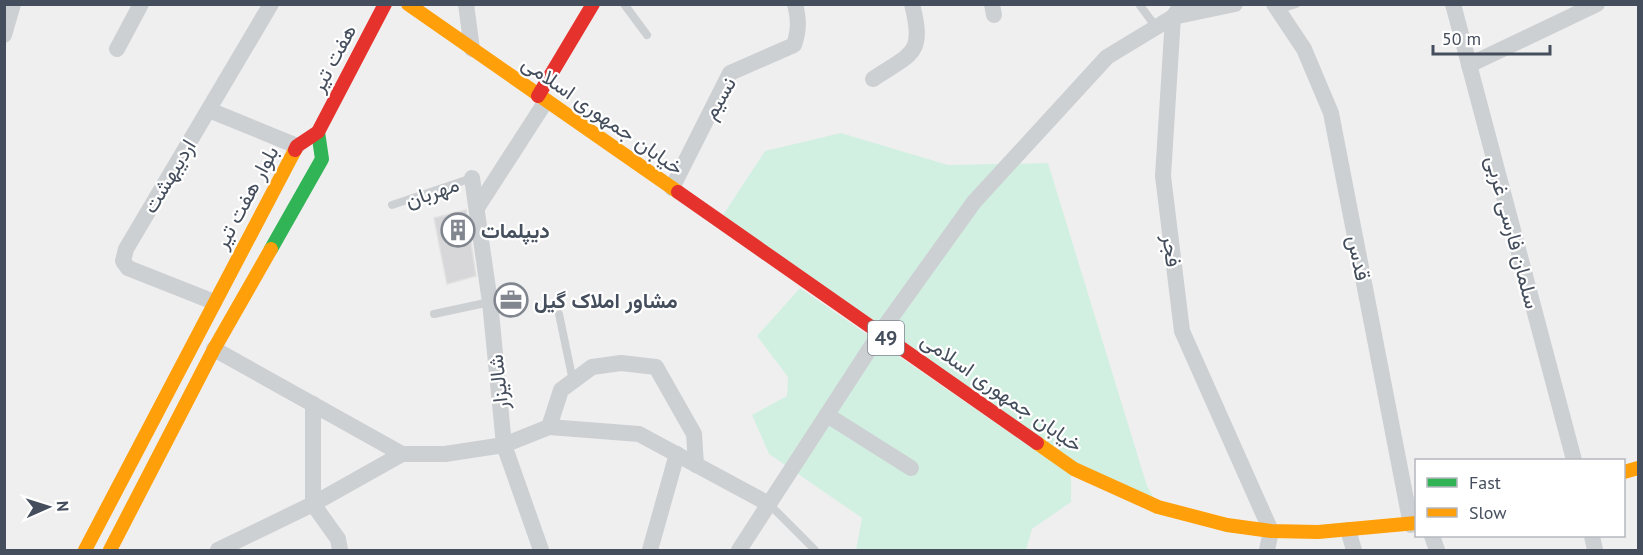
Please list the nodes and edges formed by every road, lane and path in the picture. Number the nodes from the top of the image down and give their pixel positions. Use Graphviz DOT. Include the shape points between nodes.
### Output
graph roads {
  1 [pos="13,4"];
  2 [pos="141,4"];
  3 [pos="271,4"];
  4 [pos="386,4"];
  5 [pos="408,4"];
  6 [pos="466,4"];
  7 [pos="593,4"];
  8 [pos="624,4"];
  9 [pos="795,4"];
  10 [pos="912,4"];
  11 [pos="1139,4"];
  12 [pos="1235,4"];
  13 [pos="1296,4"];
  14 [pos="1453,4"];
  15 [pos="1598,4"];
  16 [pos="1276,7"];
  17 [pos="1177,11"];
  18 [pos="1156,27"];
  19 [pos="4,35"];
  20 [pos="647,36"];
  21 [pos="117,49"];
  22 [pos="472,50"];
  23 [pos="1469,65"];
  24 [pos="873,79"];
  25 [pos="542,99"];
  26 [pos="208,110"];
  27 [pos="318,132"];
  28 [pos="297,146"];
  29 [pos="472,178"];
  30 [pos="672,188"];
  31 [pos="392,206"];
  32 [pos="477,208"];
  33 [pos="214,302"];
  34 [pos="490,302"];
  35 [pos="434,314"];
  36 [pos="559,314"];
  37 [pos="880,333"];
  38 [pos="214,349"];
  39 [pos="573,381"];
  40 [pos="313,404"];
  41 [pos="827,415"];
  42 [pos="549,427"];
  43 [pos="504,445"];
  44 [pos="402,454"];
  45 [pos="677,454"];
  46 [pos="1574,459"];
  47 [pos="696,465"];
  48 [pos="911,468"];
  49 [pos="313,504"];
  50 [pos="769,504"];
  51 [pos="1414,524"];
  52 [pos="1348,530"];
  53 [pos="1271,531"];
  54 [pos="85,550"];
  55 [pos="110,550"];
  56 [pos="218,550"];
  57 [pos="340,550"];
  58 [pos="541,550"];
  59 [pos="650,550"];
  60 [pos="739,550"];
  61 [pos="815,550"];
  62 [pos="1267,550"];
  63 [pos="1354,550"];
  1 -- 19 [label="street"];
  2 -- 21 [label="street"];
  3 -- 26 [label="street, اردیبهشت"];
  4 -- 27 [label="street, هفت تیر"];
  5 -- 22 [label="street, خیابان جمهوری اسلامی / 49"];
  6 -- 22 [label="street"];
  7 -- 25 [label="street"];
  8 -- 20 [label="lane"];
  9 -- 30 [label="street, نسیم" via="799,31 794,45 730,73"];
  10 -- 24 [label="street" via="918,42 911,54"];
  11 -- 18 [label="lane"];
  12 -- 17 [label="street"];
  13 -- 16 [label="lane"];
  14 -- 23 [label="street, سلمان فارسی غربی"];
  15 -- 23 [label="street"];
  16 -- 51 [label="street, قدس" via="1304,50 1331,113"];
  17 -- 18 [label="street"];
  17 -- 53 [label="street, فجر" via="1162,176 1182,331"];
  18 -- 37 [label="street" via="1107,57 974,202"];
  22 -- 25 [label="street, خیابان جمهوری اسلامی / 49"];
  23 -- 46 [label="street, سلمان فارسی غربی"];
  25 -- 30 [label="street, خیابان جمهوری اسلامی / 49"];
  25 -- 32 [label="street"];
  26 -- 28 [label="street"];
  26 -- 33 [label="street, اردیبهشت" via="126,249 123,261 128,268"];
  27 -- 28 [label="street, بلوار هفت تیر"];
  27 -- 38 [label="street" via="322,159"];
  28 -- 33 [label="street, بلوار هفت تیر"];
  29 -- 31 [label="lane, مهربان"];
  29 -- 32 [label="street, شالیزار"];
  30 -- 37 [label="street, خیابان جمهوری اسلامی / 49"];
  32 -- 34 [label="street, شالیزار"];
  33 -- 54 [label="street, بلوار هفت تیر"];
  34 -- 35 [label="lane"];
  34 -- 43 [label="street, شالیزار"];
  36 -- 39 [label="lane"];
  37 -- 41 [label="street"];
  37 -- 53 [label="street, خیابان جمهوری اسلامی / 49" via="1074,469 1158,507 1227,525"];
  38 -- 40 [label="street"];
  38 -- 55 [label="street"];
  39 -- 42 [label="street" via="561,390"];
  39 -- 47 [label="street" via="592,367 621,363 656,367 694,434"];
  40 -- 44 [label="street"];
  40 -- 49 [label="street"];
  41 -- 48 [label="street"];
  41 -- 50 [label="street"];
  42 -- 43 [label="street"];
  42 -- 45 [label="street" via="639,434"];
  43 -- 44 [label="street" via="445,454"];
  43 -- 58 [label="street, شالیزار"];
  44 -- 49 [label="street"];
  45 -- 47 [label="street"];
  45 -- 59 [label="street"];
  47 -- 50 [label="street"];
  49 -- 56 [label="street"];
  49 -- 57 [label="street" via="338,539"];
  50 -- 60 [label="street"];
  50 -- 61 [label="lane"];
  51 -- 52 [label="street, خیابان جمهوری اسلامی / 49"];
  52 -- 53 [label="street, خیابان جمهوری اسلامی / 49"];
  52 -- 63 [label="street"];
  53 -- 62 [label="street"];
}
